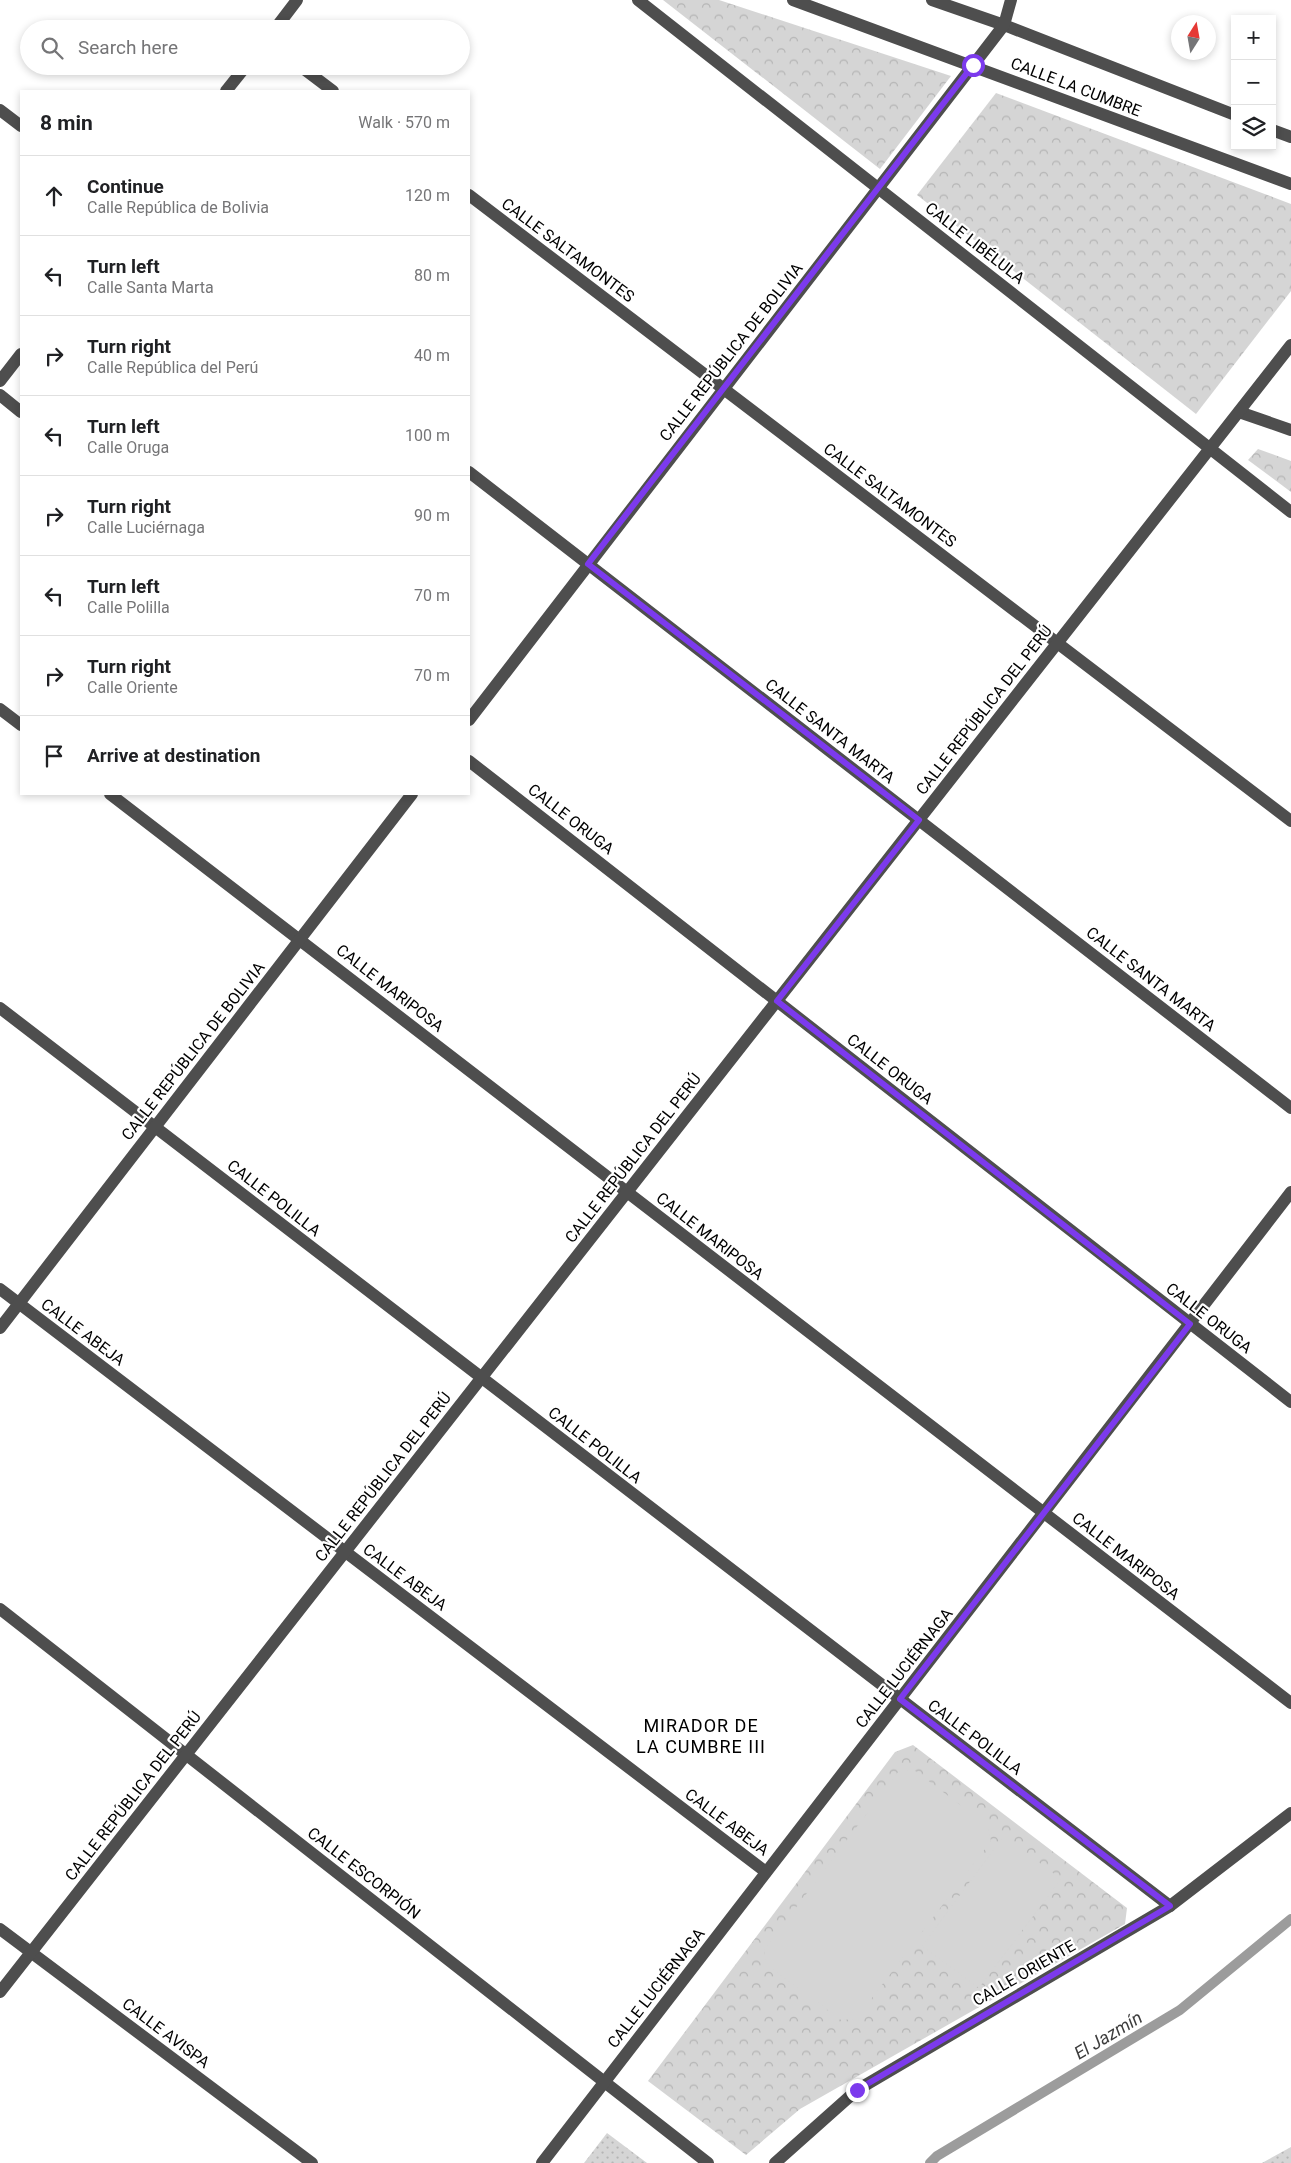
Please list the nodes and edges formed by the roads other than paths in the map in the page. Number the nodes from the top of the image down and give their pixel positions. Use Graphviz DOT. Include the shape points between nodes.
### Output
graph roads {
  1 [pos="297,0"];
  2 [pos="638,0"];
  3 [pos="793,0"];
  4 [pos="932,0"];
  5 [pos="1011,0"];
  6 [pos="282,20"];
  7 [pos="1004,25"];
  8 [pos="973,65"];
  9 [pos="239,75"];
  10 [pos="312,75"];
  11 [pos="227,90"];
  12 [pos="332,90"];
  13 [pos="0,110"];
  14 [pos="1231,113"];
  15 [pos="20,125"];
  16 [pos="1276,131"];
  17 [pos="1291,137"];
  18 [pos="1291,184"];
  19 [pos="878,188"];
  20 [pos="470,196"];
  21 [pos="1291,345"];
  22 [pos="20,355"];
  23 [pos="0,381"];
  24 [pos="724,389"];
  25 [pos="0,395"];
  26 [pos="20,411"];
  27 [pos="1239,412"];
  28 [pos="1291,430"];
  29 [pos="1210,448"];
  30 [pos="470,473"];
  31 [pos="1291,512"];
  32 [pos="588,564"];
  33 [pos="1057,643"];
  34 [pos="0,709"];
  35 [pos="470,719"];
  36 [pos="20,724"];
  37 [pos="470,762"];
  38 [pos="111,795"];
  39 [pos="411,795"];
  40 [pos="919,820"];
  41 [pos="1291,821"];
  42 [pos="300,939"];
  43 [pos="777,1001"];
  44 [pos="0,1008"];
  45 [pos="1291,1108"];
  46 [pos="155,1127"];
  47 [pos="627,1192"];
  48 [pos="1291,1192"];
  49 [pos="0,1289"];
  50 [pos="19,1304"];
  51 [pos="1190,1324"];
  52 [pos="0,1328"];
  53 [pos="481,1378"];
  54 [pos="1291,1402"];
  55 [pos="1044,1513"];
  56 [pos="345,1552"];
  57 [pos="0,1609"];
  58 [pos="900,1699"];
  59 [pos="1291,1703"];
  60 [pos="186,1754"];
  61 [pos="1291,1813"];
  62 [pos="766,1872"];
  63 [pos="1170,1906"];
  64 [pos="0,1929"];
  65 [pos="31,1952"];
  66 [pos="0,1992"];
  67 [pos="605,2082"];
  68 [pos="312,2163"];
  69 [pos="542,2163"];
  70 [pos="708,2163"];
  71 [pos="775,2163"];
  1 -- 6 [label="street"];
  2 -- 19 [label="street, CALLE LIBÉLULA"];
  3 -- 8 [label="street, CALLE LA CUMBRE"];
  4 -- 7 [label="street, CALLE LA CUMBRE"];
  5 -- 7 [label="street, CALLE REPÚBLICA DE BOLIVIA"];
  7 -- 8 [label="street, CALLE REPÚBLICA DE BOLIVIA"];
  7 -- 14 [label="street, CALLE LA CUMBRE"];
  8 -- 18 [label="street, CALLE LA CUMBRE"];
  8 -- 19 [label="street, CALLE REPÚBLICA DE BOLIVIA"];
  9 -- 11 [label="street"];
  10 -- 12 [label="street"];
  13 -- 15 [label="street"];
  16 -- 17 [label="street"];
  19 -- 24 [label="street, CALLE REPÚBLICA DE BOLIVIA"];
  19 -- 29 [label="street, CALLE LIBÉLULA"];
  20 -- 24 [label="street, CALLE SALTAMONTES"];
  21 -- 27 [label="street, CALLE REPÚBLICA DEL PERÚ"];
  22 -- 23 [label="street"];
  24 -- 32 [label="street, CALLE REPÚBLICA DE BOLIVIA"];
  24 -- 33 [label="street, CALLE SALTAMONTES"];
  25 -- 26 [label="street"];
  27 -- 28 [label="street"];
  27 -- 29 [label="street, CALLE REPÚBLICA DEL PERÚ"];
  29 -- 31 [label="street, CALLE LIBÉLULA"];
  29 -- 33 [label="street, CALLE REPÚBLICA DEL PERÚ"];
  30 -- 32 [label="street, CALLE SANTA MARTA"];
  32 -- 35 [label="street, CALLE REPÚBLICA DE BOLIVIA"];
  32 -- 40 [label="street, CALLE SANTA MARTA"];
  33 -- 40 [label="street, CALLE REPÚBLICA DEL PERÚ"];
  33 -- 41 [label="street, CALLE SALTAMONTES"];
  34 -- 36 [label="street"];
  37 -- 43 [label="street, CALLE ORUGA"];
  38 -- 42 [label="street, CALLE MARIPOSA"];
  39 -- 42 [label="street, CALLE REPÚBLICA DE BOLIVIA"];
  40 -- 43 [label="street, CALLE REPÚBLICA DEL PERÚ"];
  40 -- 45 [label="street, CALLE SANTA MARTA"];
  42 -- 46 [label="street, CALLE REPÚBLICA DE BOLIVIA"];
  42 -- 47 [label="street, CALLE MARIPOSA"];
  43 -- 47 [label="street, CALLE REPÚBLICA DEL PERÚ"];
  43 -- 51 [label="street, CALLE ORUGA"];
  44 -- 46 [label="street, CALLE POLILLA"];
  46 -- 50 [label="street, CALLE REPÚBLICA DE BOLIVIA"];
  46 -- 53 [label="street, CALLE POLILLA"];
  47 -- 53 [label="street, CALLE REPÚBLICA DEL PERÚ"];
  47 -- 55 [label="street, CALLE MARIPOSA"];
  48 -- 51 [label="street, CALLE LUCIÉRNAGA"];
  49 -- 50 [label="street, CALLE ABEJA"];
  50 -- 52 [label="street, CALLE REPÚBLICA DE BOLIVIA"];
  50 -- 56 [label="street, CALLE ABEJA"];
  51 -- 54 [label="street, CALLE ORUGA"];
  51 -- 55 [label="street, CALLE LUCIÉRNAGA"];
  53 -- 56 [label="street, CALLE REPÚBLICA DEL PERÚ"];
  53 -- 58 [label="street, CALLE POLILLA"];
  55 -- 58 [label="street, CALLE LUCIÉRNAGA"];
  55 -- 59 [label="street, CALLE MARIPOSA"];
  56 -- 60 [label="street, CALLE REPÚBLICA DEL PERÚ"];
  56 -- 62 [label="street, CALLE ABEJA"];
  57 -- 60 [label="street, CALLE ESCORPIÓN"];
  58 -- 62 [label="street, CALLE LUCIÉRNAGA"];
  58 -- 63 [label="street, CALLE POLILLA"];
  60 -- 65 [label="street, CALLE REPÚBLICA DEL PERÚ"];
  60 -- 67 [label="street, CALLE ESCORPIÓN"];
  61 -- 63 [label="street, CALLE ORIENTE"];
  62 -- 67 [label="street, CALLE LUCIÉRNAGA"];
  63 -- 71 [label="street, CALLE ORIENTE" via="857,2090"];
  64 -- 65 [label="street, CALLE AVISPA"];
  65 -- 66 [label="street, CALLE REPÚBLICA DEL PERÚ"];
  65 -- 68 [label="street, CALLE AVISPA"];
  67 -- 69 [label="street, CALLE LUCIÉRNAGA"];
  67 -- 70 [label="street, CALLE ESCORPIÓN"];
}
